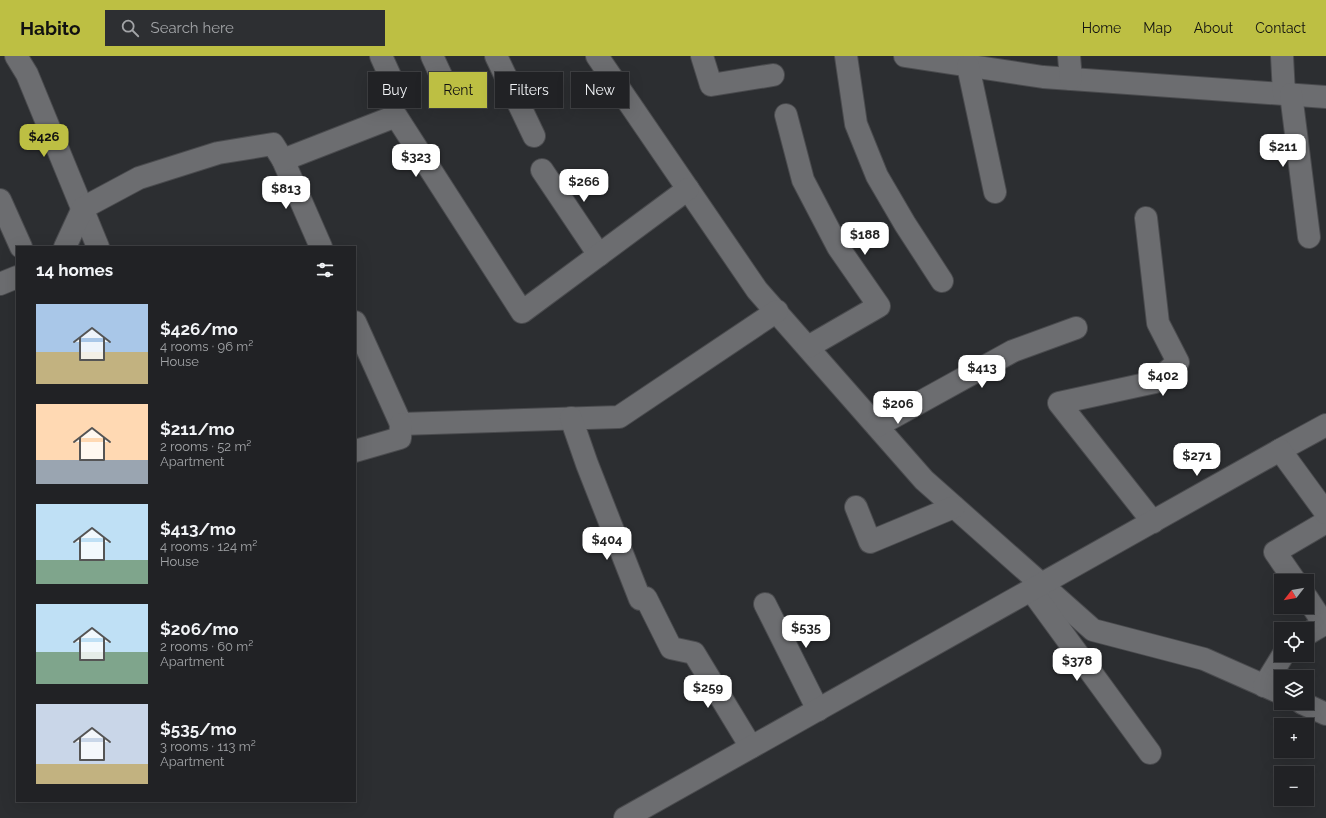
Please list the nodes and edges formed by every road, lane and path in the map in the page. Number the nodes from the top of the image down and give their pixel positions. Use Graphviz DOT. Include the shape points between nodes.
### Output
graph roads {
  1 [pos="16,56"];
  2 [pos="381,56"];
  3 [pos="432,56"];
  4 [pos="496,56"];
  5 [pos="597,56"];
  6 [pos="702,56"];
  7 [pos="846,56"];
  8 [pos="905,56"];
  9 [pos="1069,56"];
  10 [pos="1282,56"];
  11 [pos="968,66"];
  12 [pos="388,72"];
  13 [pos="439,72"];
  14 [pos="773,75"];
  15 [pos="1071,79"];
  16 [pos="1287,94"];
  17 [pos="1326,96"];
  18 [pos="786,115"];
  19 [pos="534,136"];
  20 [pos="283,160"];
  21 [pos="542,170"];
  22 [pos="688,188"];
  23 [pos="996,192"];
  24 [pos="0,200"];
  25 [pos="83,208"];
  26 [pos="1146,218"];
  27 [pos="1309,237"];
  28 [pos="22,246"];
  29 [pos="65,246"];
  30 [pos="98,246"];
  31 [pos="321,246"];
  32 [pos="599,255"];
  33 [pos="16,277"];
  34 [pos="942,281"];
  35 [pos="0,284"];
  36 [pos="777,312"];
  37 [pos="356,327"];
  38 [pos="1076,328"];
  39 [pos="808,347"];
  40 [pos="362,357"];
  41 [pos="571,418"];
  42 [pos="401,424"];
  43 [pos="1326,425"];
  44 [pos="877,426"];
  45 [pos="1280,450"];
  46 [pos="356,451"];
  47 [pos="856,507"];
  48 [pos="954,507"];
  49 [pos="1326,513"];
  50 [pos="1153,522"];
  51 [pos="1326,522"];
  52 [pos="1290,574"];
  53 [pos="1036,587"];
  54 [pos="765,604"];
  55 [pos="1314,614"];
  56 [pos="1319,627"];
  57 [pos="1281,662"];
  58 [pos="1272,690"];
  59 [pos="1314,708"];
  60 [pos="818,710"];
  61 [pos="1326,714"];
  62 [pos="751,747"];
  63 [pos="1150,753"];
  64 [pos="625,818"];
  1 -- 25 [label="street" via="27,74"];
  2 -- 12 [label="street"];
  3 -- 13 [label="street"];
  4 -- 19 [label="street"];
  5 -- 22 [label="street"];
  6 -- 14 [label="street" via="711,85"];
  7 -- 34 [label="street" via="856,124 877,176 904,224"];
  8 -- 11 [label="street"];
  9 -- 15 [label="street"];
  10 -- 16 [label="street"];
  11 -- 15 [label="street"];
  11 -- 23 [label="street"];
  15 -- 16 [label="street"];
  16 -- 17 [label="street"];
  16 -- 27 [label="street"];
  18 -- 39 [label="street" via="803,180 838,247 878,306"];
  20 -- 25 [label="street" via="273,144 218,153 139,178"];
  20 -- 31 [label="street"];
  20 -- 32 [label="street" via="396,116 522,312"];
  21 -- 32 [label="street"];
  22 -- 32 [label="street"];
  22 -- 36 [label="street" via="758,290"];
  24 -- 28 [label="street"];
  25 -- 29 [label="street"];
  25 -- 30 [label="street"];
  26 -- 50 [label="street" via="1158,323 1178,362 1155,382 1059,403"];
  33 -- 35 [label="street"];
  36 -- 39 [label="street"];
  36 -- 41 [label="street" via="619,417"];
  37 -- 40 [label="street"];
  38 -- 44 [label="street" via="1013,351"];
  39 -- 44 [label="street"];
  40 -- 42 [label="street"];
  41 -- 42 [label="street"];
  41 -- 62 [label="street" via="640,599 646,598 671,648 694,653"];
  42 -- 46 [label="street" via="400,438"];
  43 -- 45 [label="street"];
  44 -- 48 [label="street" via="924,480"];
  45 -- 49 [label="street"];
  45 -- 50 [label="street"];
  47 -- 48 [label="street" via="870,542"];
  48 -- 53 [label="street"];
  50 -- 53 [label="street"];
  51 -- 52 [label="street" via="1275,552"];
  53 -- 58 [label="street" via="1093,630 1204,659"];
  53 -- 60 [label="street"];
  53 -- 63 [label="street"];
  54 -- 60 [label="street"];
  55 -- 56 [label="street"];
  57 -- 58 [label="street"];
  59 -- 61 [label="street"];
  60 -- 62 [label="street"];
  62 -- 64 [label="street"];
}
